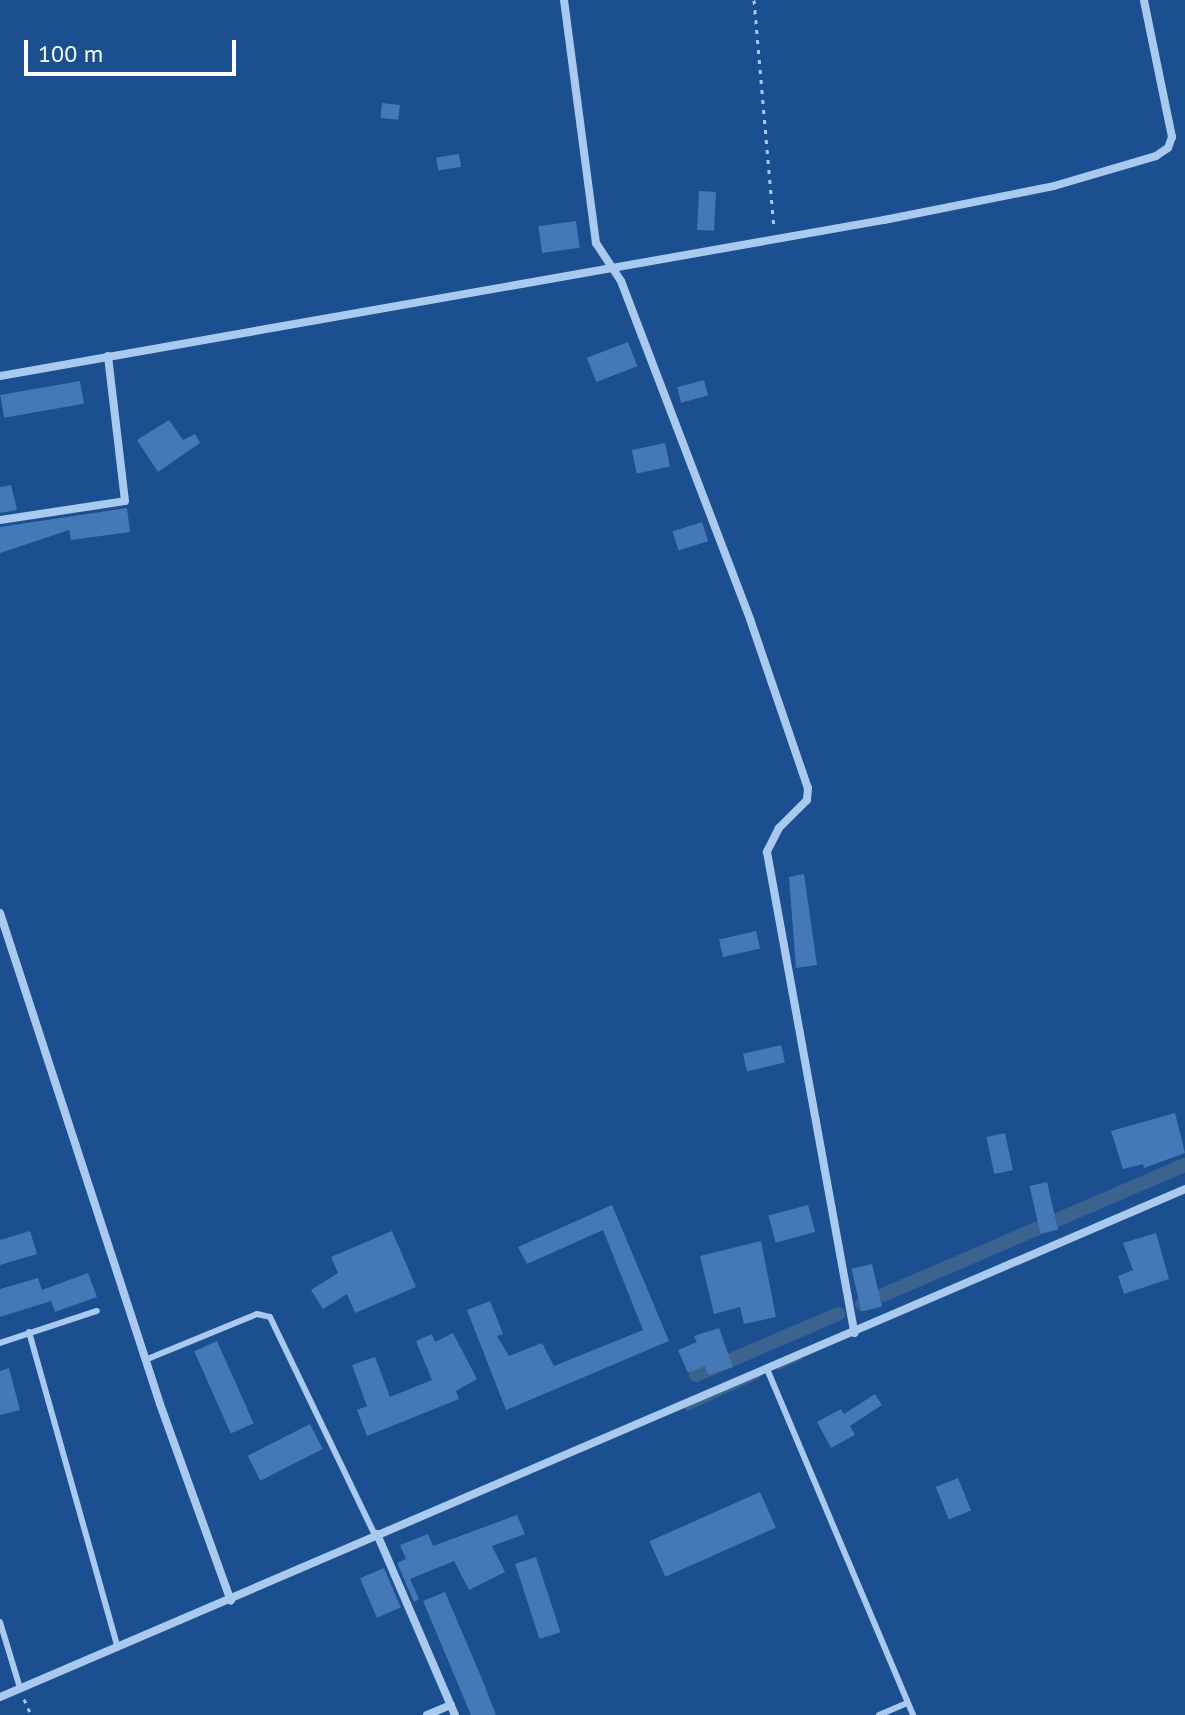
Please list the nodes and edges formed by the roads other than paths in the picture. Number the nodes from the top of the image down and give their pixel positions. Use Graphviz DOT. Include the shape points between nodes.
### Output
graph roads {
  1 [pos="564,0"];
  2 [pos="1144,0"];
  3 [pos="614,266"];
  4 [pos="108,356"];
  5 [pos="0,376"];
  6 [pos="0,520"];
  7 [pos="0,913"];
  8 [pos="1185,1189"];
  9 [pos="97,1311"];
  10 [pos="0,1332"];
  11 [pos="29,1332"];
  12 [pos="854,1333"];
  13 [pos="1,1342"];
  14 [pos="145,1360"];
  15 [pos="767,1369"];
  16 [pos="376,1535"];
  17 [pos="231,1601"];
  18 [pos="0,1622"];
  19 [pos="118,1648"];
  20 [pos="20,1688"];
  21 [pos="0,1697"];
  22 [pos="907,1703"];
  23 [pos="451,1705"];
  24 [pos="427,1715"];
  25 [pos="455,1715"];
  26 [pos="879,1715"];
  27 [pos="913,1715"];
  1 -- 3 [label="street" via="596,243"];
  2 -- 3 [label="street" via="1172,137 1168,148 1054,186"];
  3 -- 4 [label="street" via="318,323"];
  3 -- 12 [label="street" via="750,619 808,788 807,800 779,828 767,852"];
  4 -- 5 [label="street"];
  4 -- 6 [label="street" via="125,501"];
  7 -- 14 [label="street"];
  8 -- 12 [label="street"];
  9 -- 11 [label="lane"];
  10 -- 13 [label="lane"];
  11 -- 13 [label="lane"];
  11 -- 19 [label="lane"];
  12 -- 15 [label="street"];
  14 -- 16 [label="lane" via="257,1314 270,1317"];
  14 -- 17 [label="street"];
  15 -- 16 [label="street"];
  15 -- 22 [label="lane"];
  16 -- 17 [label="street"];
  16 -- 23 [label="street"];
  17 -- 19 [label="street"];
  18 -- 20 [label="lane"];
  19 -- 20 [label="street"];
  20 -- 21 [label="street"];
  22 -- 26 [label="lane"];
  22 -- 27 [label="lane"];
  23 -- 24 [label="street"];
  23 -- 25 [label="street"];
}
